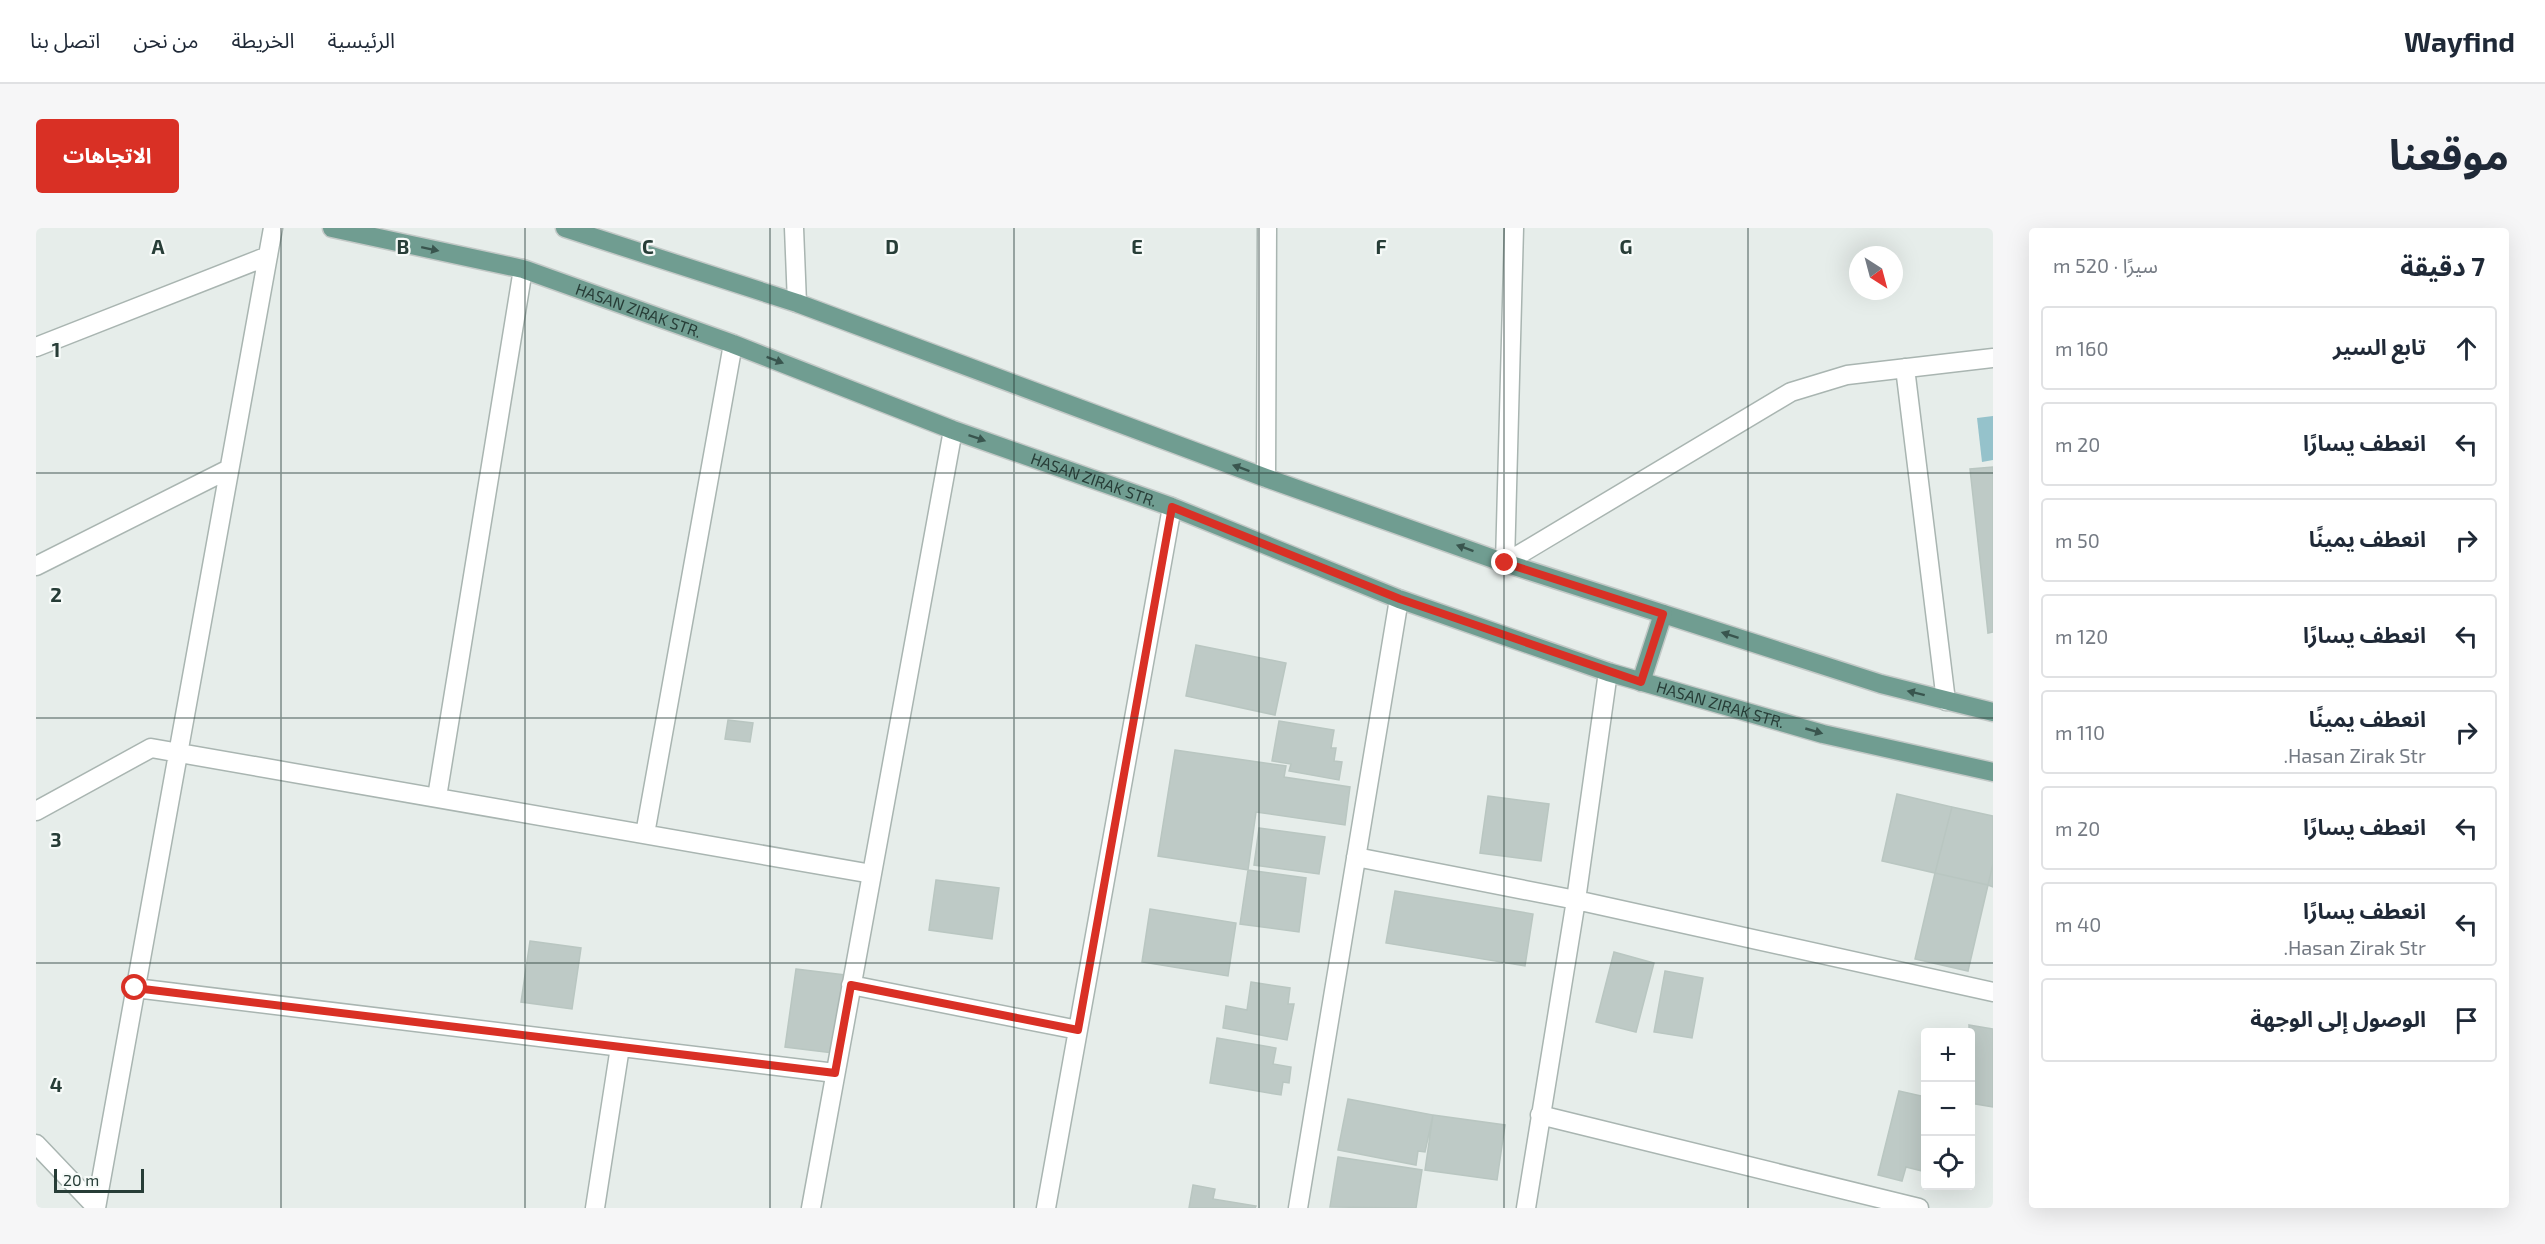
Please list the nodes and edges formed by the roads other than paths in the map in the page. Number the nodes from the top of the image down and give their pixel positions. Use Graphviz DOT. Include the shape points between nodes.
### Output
graph roads {
  1 [pos="273,228"];
  2 [pos="332,228"];
  3 [pos="565,228"];
  4 [pos="794,228"];
  5 [pos="1267,228"];
  6 [pos="1514,228"];
  7 [pos="268,256"];
  8 [pos="523,269"];
  9 [pos="797,303"];
  10 [pos="733,344"];
  11 [pos="36,346"];
  12 [pos="1993,358"];
  13 [pos="1905,368"];
  14 [pos="953,430"];
  15 [pos="229,469"];
  16 [pos="1266,478"];
  17 [pos="1172,507"];
  18 [pos="1505,563"];
  19 [pos="36,566"];
  20 [pos="1400,599"];
  21 [pos="1663,614"];
  22 [pos="1608,672"];
  23 [pos="1641,682"];
  24 [pos="1946,701"];
  25 [pos="1993,712"];
  26 [pos="178,752"];
  27 [pos="1993,772"];
  28 [pos="437,797"];
  29 [pos="36,811"];
  30 [pos="645,834"];
  31 [pos="1356,857"];
  32 [pos="872,874"];
  33 [pos="1576,900"];
  34 [pos="851,985"];
  35 [pos="135,988"];
  36 [pos="1993,992"];
  37 [pos="1078,1030"];
  38 [pos="620,1047"];
  39 [pos="835,1073"];
  40 [pos="1540,1115"];
  41 [pos="36,1144"];
  42 [pos="96,1207"];
  43 [pos="595,1208"];
  44 [pos="811,1208"];
  45 [pos="1046,1208"];
  46 [pos="1298,1208"];
  47 [pos="1526,1208"];
  48 [pos="1919,1208"];
  1 -- 7 [label="street"];
  2 -- 8 [label="main road, HASAN ZIRAK STR., one-way"];
  3 -- 9 [label="main road"];
  4 -- 9 [label="street"];
  5 -- 16 [label="street"];
  6 -- 18 [label="street"];
  7 -- 11 [label="street"];
  7 -- 15 [label="street"];
  8 -- 10 [label="main road, HASAN ZIRAK STR."];
  8 -- 28 [label="street"];
  16 -- 9 [label="main road, one-way"];
  10 -- 14 [label="main road, HASAN ZIRAK STR., one-way"];
  10 -- 30 [label="street"];
  12 -- 13 [label="street"];
  13 -- 18 [label="street" via="1847,375 1791,392"];
  13 -- 24 [label="street"];
  14 -- 17 [label="main road, HASAN ZIRAK STR., one-way"];
  14 -- 32 [label="street"];
  15 -- 19 [label="street"];
  15 -- 26 [label="street"];
  18 -- 16 [label="main road, one-way"];
  17 -- 20 [label="main road, HASAN ZIRAK STR."];
  17 -- 37 [label="street"];
  18 -- 21 [label="main road"];
  20 -- 22 [label="main road, HASAN ZIRAK STR."];
  20 -- 31 [label="street"];
  21 -- 23 [label="main road"];
  24 -- 21 [label="main road, one-way"];
  22 -- 23 [label="main road, HASAN ZIRAK STR."];
  22 -- 33 [label="street"];
  23 -- 27 [label="main road, HASAN ZIRAK STR., one-way" via="1823,734"];
  24 -- 25 [label="main road"];
  26 -- 28 [label="street"];
  26 -- 29 [label="street" via="151,748"];
  26 -- 35 [label="street"];
  28 -- 30 [label="street"];
  30 -- 32 [label="street"];
  31 -- 33 [label="street"];
  31 -- 46 [label="street"];
  32 -- 34 [label="street"];
  33 -- 36 [label="street"];
  33 -- 40 [label="street"];
  34 -- 37 [label="street"];
  34 -- 39 [label="street"];
  35 -- 38 [label="street"];
  35 -- 42 [label="street"];
  37 -- 45 [label="street"];
  38 -- 39 [label="street"];
  38 -- 43 [label="street"];
  39 -- 44 [label="street"];
  40 -- 47 [label="street"];
  40 -- 48 [label="street"];
  41 -- 42 [label="street"];
}
